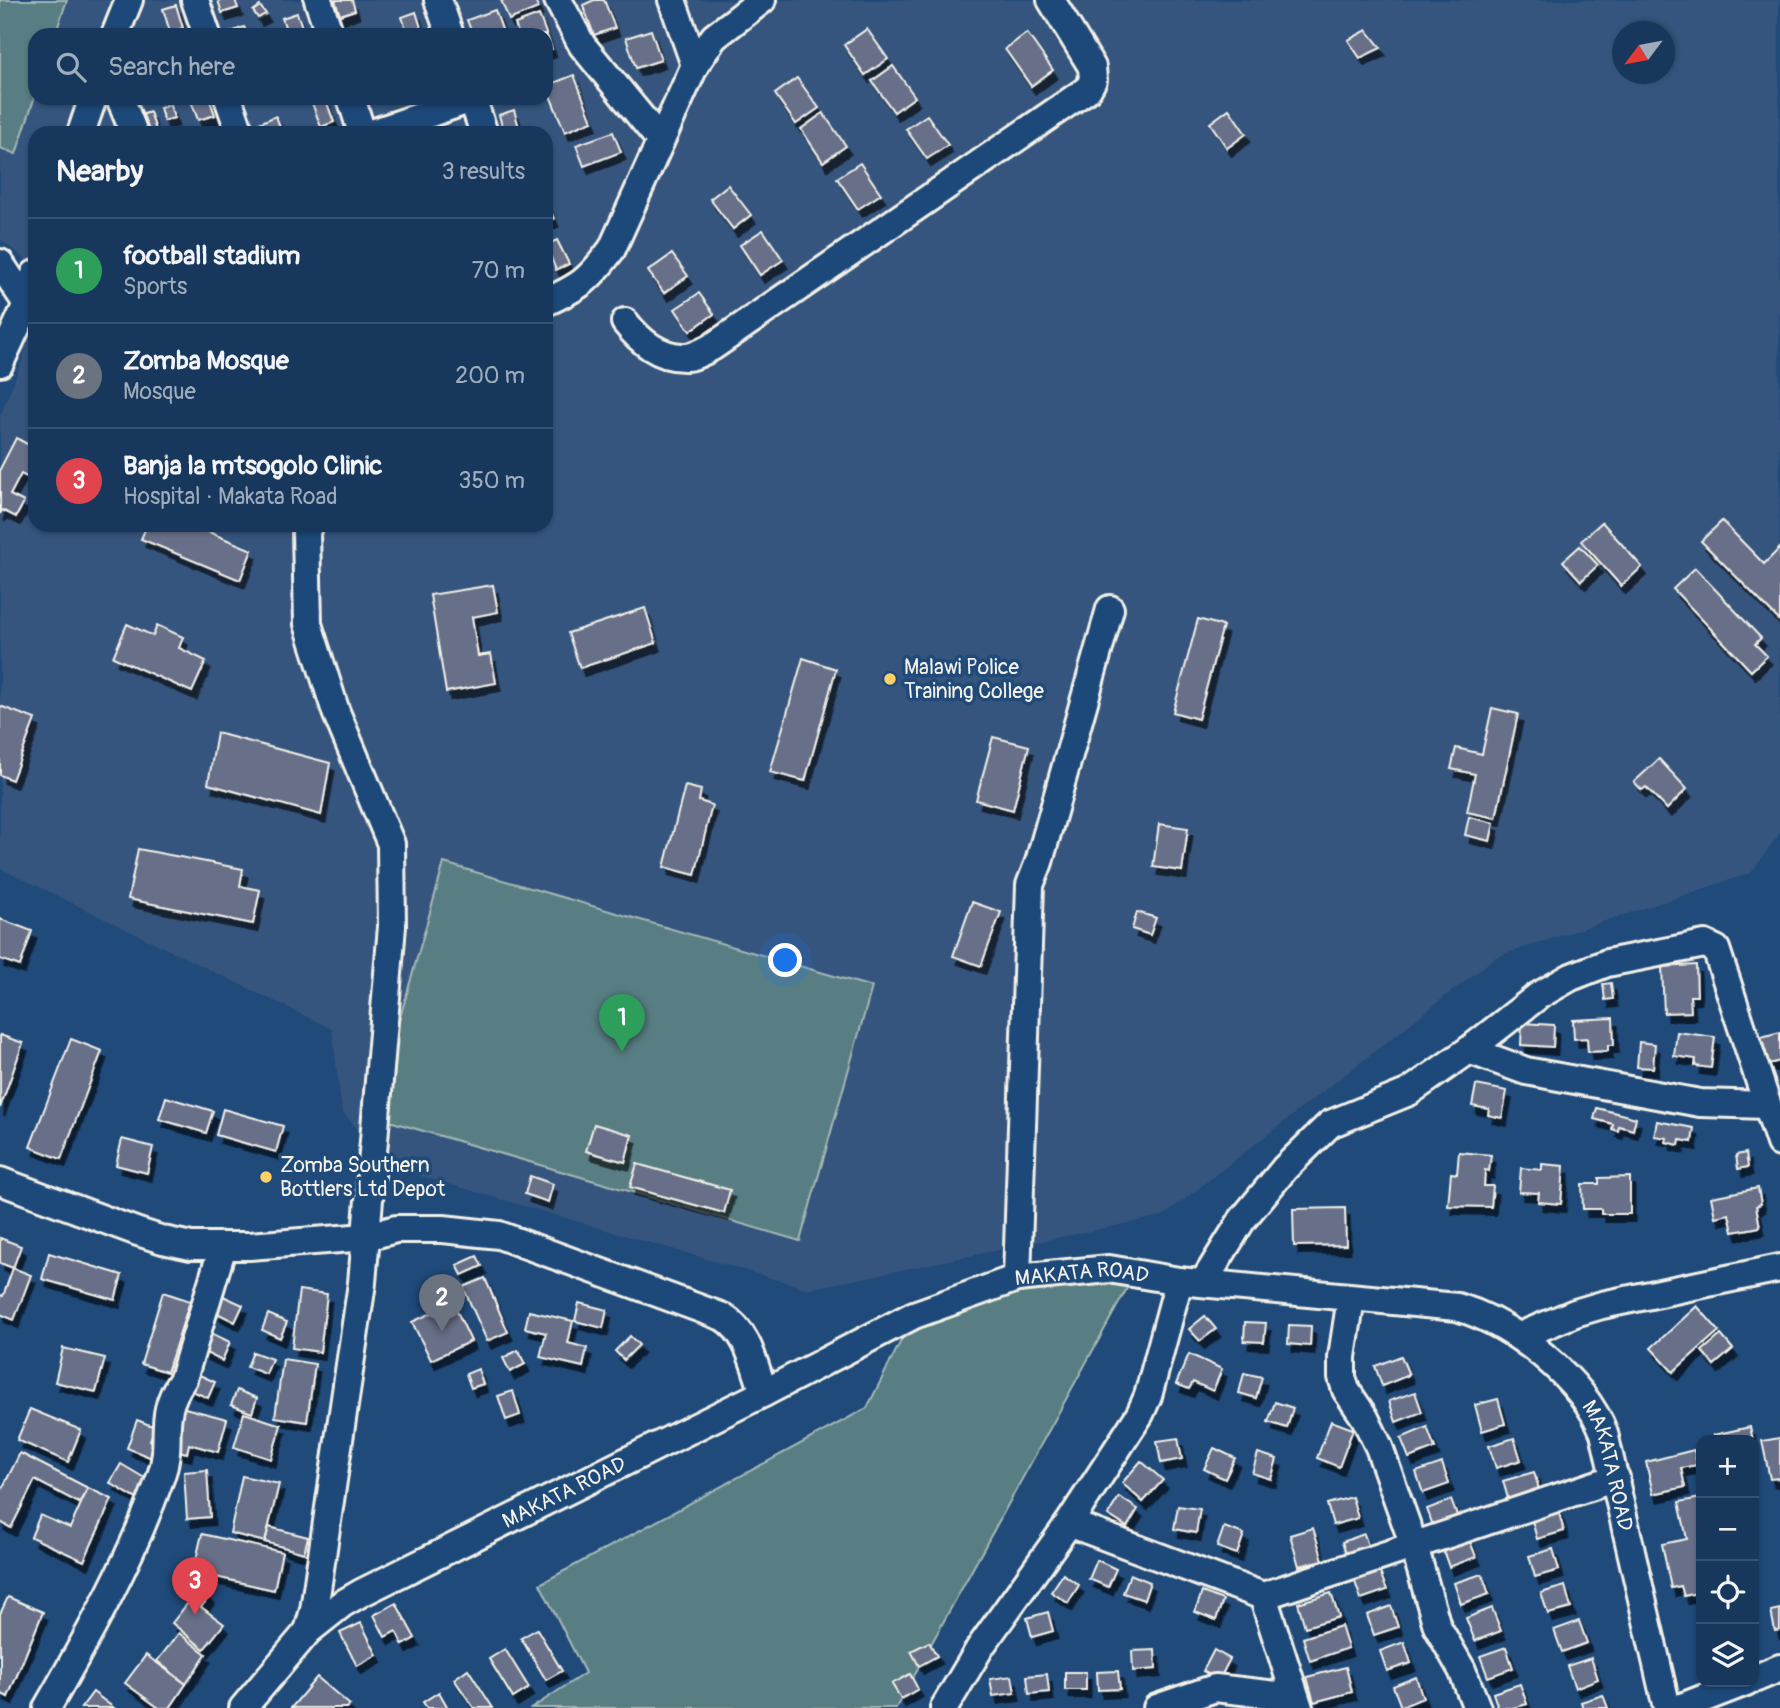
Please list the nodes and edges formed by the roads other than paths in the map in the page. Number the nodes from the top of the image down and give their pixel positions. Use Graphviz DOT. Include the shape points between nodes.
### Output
graph roads {
  1 [pos="129,0"];
  2 [pos="195,0"];
  3 [pos="318,0"];
  4 [pos="438,0"];
  5 [pos="558,0"];
  6 [pos="672,0"];
  7 [pos="762,0"];
  8 [pos="1051,0"];
  9 [pos="118,28"];
  10 [pos="205,28"];
  11 [pos="328,28"];
  12 [pos="448,28"];
  13 [pos="695,65"];
  14 [pos="91,105"];
  15 [pos="123,105"];
  16 [pos="230,105"];
  17 [pos="353,105"];
  18 [pos="454,105"];
  19 [pos="474,105"];
  20 [pos="83,126"];
  21 [pos="131,126"];
  22 [pos="238,126"];
  23 [pos="360,126"];
  24 [pos="393,126"];
  25 [pos="482,126"];
  26 [pos="660,140"];
  27 [pos="0,263"];
  28 [pos="553,299"];
  29 [pos="28,300"];
  30 [pos="27,304"];
  31 [pos="625,322"];
  32 [pos="0,363"];
  33 [pos="305,532"];
  34 [pos="1110,609"];
  35 [pos="1469,1050"];
  36 [pos="1767,1105"];
  37 [pos="1780,1143"];
  38 [pos="0,1181"];
  39 [pos="366,1237"];
  40 [pos="223,1246"];
  41 [pos="1780,1268"];
  42 [pos="1017,1278"];
  43 [pos="1191,1282"];
  44 [pos="1351,1298"];
  45 [pos="1520,1336"];
  46 [pos="764,1393"];
  47 [pos="1616,1478"];
  48 [pos="1069,1523"];
  49 [pos="1414,1546"];
  50 [pos="1263,1596"];
  51 [pos="308,1631"];
  52 [pos="1780,1668"];
  53 [pos="1759,1676"];
  54 [pos="1732,1687"];
  55 [pos="1297,1703"];
  56 [pos="47,1708"];
  57 [pos="243,1708"];
  58 [pos="944,1708"];
  59 [pos="1157,1708"];
  60 [pos="1478,1708"];
  61 [pos="1667,1708"];
  62 [pos="1679,1708"];
  1 -- 9 [label="street"];
  2 -- 10 [label="street"];
  3 -- 11 [label="street"];
  4 -- 12 [label="street"];
  5 -- 26 [label="street" via="582,45"];
  6 -- 13 [label="street"];
  7 -- 13 [label="street" via="714,37"];
  8 -- 31 [label="street" via="1092,67 1088,89 712,347 688,357 669,355 652,349"];
  13 -- 26 [label="street"];
  14 -- 20 [label="street"];
  15 -- 21 [label="street"];
  16 -- 22 [label="street"];
  17 -- 23 [label="street"];
  18 -- 24 [label="street"];
  19 -- 25 [label="street"];
  26 -- 28 [label="street" via="612,249 579,287"];
  27 -- 30 [label="street"];
  29 -- 30 [label="street"];
  30 -- 32 [label="street"];
  33 -- 39 [label="street" via="308,624 336,712 391,844 392,926"];
  34 -- 42 [label="street" via="1030,885"];
  35 -- 36 [label="street" via="1526,1071 1700,1103"];
  35 -- 36 [label="street" via="1570,977 1607,963 1705,944 1719,953"];
  35 -- 43 [label="street" via="1409,1092 1331,1124 1285,1168"];
  36 -- 37 [label="street"];
  38 -- 40 [label="street" via="163,1241"];
  39 -- 40 [label="street"];
  39 -- 46 [label="street" via="396,1229 499,1235 723,1317 747,1344"];
  39 -- 51 [label="street" via="318,1589"];
  40 -- 56 [label="street" via="183,1379 167,1410 162,1473 134,1545"];
  41 -- 45 [label="street" via="1602,1305"];
  42 -- 43 [label="street, MAKATA ROAD" via="1109,1269"];
  42 -- 46 [label="street, MAKATA ROAD" via="914,1315"];
  43 -- 44 [label="street, MAKATA ROAD"];
  43 -- 48 [label="street" via="1140,1414"];
  44 -- 45 [label="street, MAKATA ROAD" via="1457,1307"];
  44 -- 49 [label="street" via="1342,1377 1373,1433"];
  45 -- 47 [label="street, MAKATA ROAD" via="1576,1387 1597,1414"];
  46 -- 51 [label="street, MAKATA ROAD" via="361,1593"];
  47 -- 49 [label="street"];
  47 -- 61 [label="street, MAKATA ROAD"];
  48 -- 50 [label="street"];
  48 -- 58 [label="street" via="981,1646"];
  49 -- 50 [label="street"];
  49 -- 60 [label="street" via="1437,1626"];
  50 -- 55 [label="street"];
  51 -- 57 [label="street, MAKATA ROAD"];
  52 -- 53 [label="street"];
  54 -- 62 [label="street"];
  55 -- 59 [label="street" via="1215,1688"];
}
